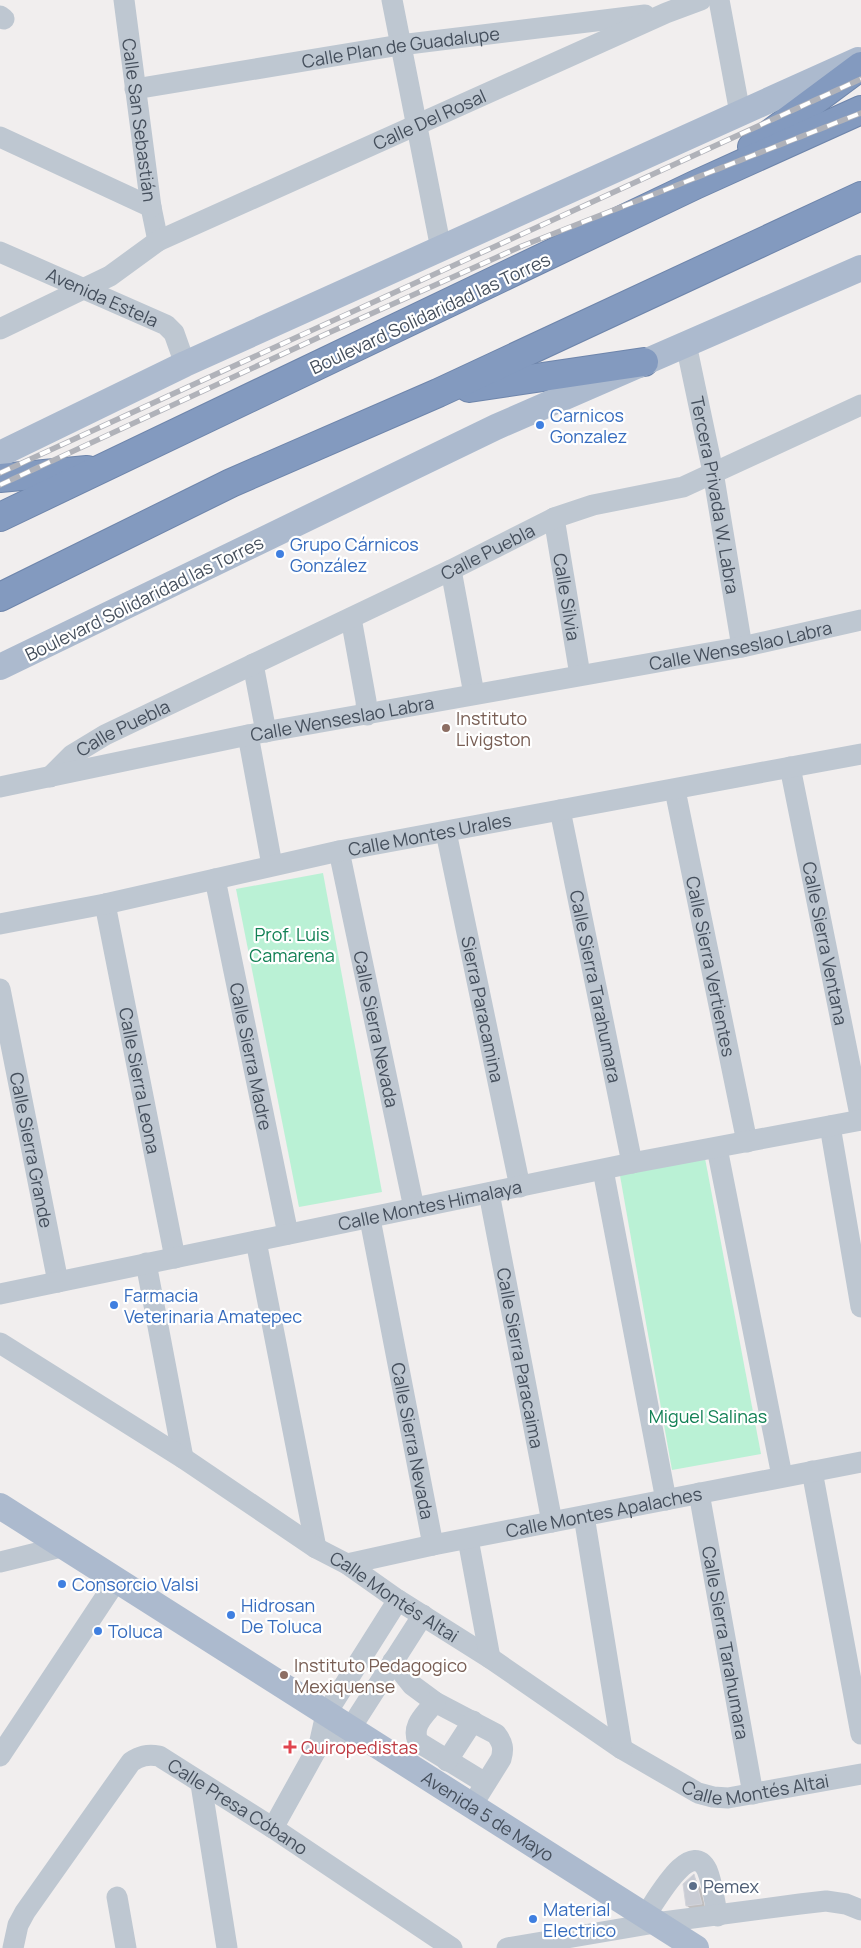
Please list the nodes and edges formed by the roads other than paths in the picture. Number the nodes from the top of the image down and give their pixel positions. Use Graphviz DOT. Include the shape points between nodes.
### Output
graph roads {
  1 [pos="124,0"];
  2 [pos="392,0"];
  3 [pos="702,0"];
  4 [pos="719,0"];
  5 [pos="666,13"];
  6 [pos="400,45"];
  7 [pos="861,59"];
  8 [pos="861,66"];
  9 [pos="135,89"];
  10 [pos="861,110"];
  11 [pos="740,113"];
  12 [pos="418,125"];
  13 [pos="0,137"];
  14 [pos="695,186"];
  15 [pos="861,196"];
  16 [pos="152,207"];
  17 [pos="158,241"];
  18 [pos="441,248"];
  19 [pos="0,252"];
  20 [pos="861,268"];
  21 [pos="83,289"];
  22 [pos="0,329"];
  23 [pos="686,344"];
  24 [pos="644,362"];
  25 [pos="185,364"];
  26 [pos="438,393"];
  27 [pos="861,404"];
  28 [pos="0,454"];
  29 [pos="103,469"];
  30 [pos="713,472"];
  31 [pos="0,478"];
  32 [pos="0,517"];
  33 [pos="554,518"];
  34 [pos="451,570"];
  35 [pos="0,597"];
  36 [pos="352,618"];
  37 [pos="861,620"];
  38 [pos="742,646"];
  39 [pos="253,664"];
  40 [pos="0,666"];
  41 [pos="580,676"];
  42 [pos="474,694"];
  43 [pos="367,715"];
  44 [pos="257,734"];
  45 [pos="861,754"];
  46 [pos="790,767"];
  47 [pos="50,777"];
  48 [pos="0,787"];
  49 [pos="675,790"];
  50 [pos="560,810"];
  51 [pos="446,832"];
  52 [pos="339,851"];
  53 [pos="272,865"];
  54 [pos="215,879"];
  55 [pos="105,904"];
  56 [pos="0,924"];
  57 [pos="0,989"];
  58 [pos="861,1120"];
  59 [pos="830,1126"];
  60 [pos="747,1142"];
  61 [pos="717,1148"];
  62 [pos="632,1163"];
  63 [pos="603,1170"];
  64 [pos="520,1187"];
  65 [pos="489,1193"];
  66 [pos="414,1208"];
  67 [pos="370,1219"];
  68 [pos="288,1234"];
  69 [pos="256,1241"];
  70 [pos="175,1258"];
  71 [pos="146,1264"];
  72 [pos="58,1282"];
  73 [pos="0,1294"];
  74 [pos="861,1307"];
  75 [pos="0,1343"];
  76 [pos="184,1458"];
  77 [pos="861,1462"];
  78 [pos="812,1470"];
  79 [pos="782,1476"];
  80 [pos="699,1493"];
  81 [pos="666,1500"];
  82 [pos="0,1506"];
  83 [pos="584,1516"];
  84 [pos="552,1522"];
  85 [pos="468,1539"];
  86 [pos="433,1546"];
  87 [pos="61,1547"];
  88 [pos="316,1548"];
  89 [pos="0,1562"];
  90 [pos="347,1564"];
  91 [pos="116,1581"];
  92 [pos="398,1600"];
  93 [pos="423,1615"];
  94 [pos="490,1658"];
  95 [pos="388,1669"];
  96 [pos="435,1702"];
  97 [pos="326,1714"];
  98 [pos="473,1721"];
  99 [pos="350,1729"];
  100 [pos="861,1734"];
  101 [pos="319,1745"];
  102 [pos="622,1749"];
  103 [pos="0,1756"];
  104 [pos="447,1761"];
  105 [pos="861,1774"];
  106 [pos="486,1783"];
  107 [pos="201,1784"];
  108 [pos="752,1794"];
  109 [pos="471,1807"];
  110 [pos="273,1828"];
  111 [pos="117,1897"];
  112 [pos="861,1910"];
  113 [pos="718,1916"];
  114 [pos="650,1920"];
  115 [pos="13,1948"];
  116 [pos="126,1948"];
  117 [pos="228,1948"];
  118 [pos="452,1948"];
  119 [pos="507,1948"];
  120 [pos="696,1948"];
  1 -- 9 [label="street, Calle San Sebastián"];
  2 -- 6 [label="street"];
  3 -- 5 [label="street, Calle Del Rosal"];
  4 -- 11 [label="street"];
  5 -- 6 [label="street, Calle Plan de Guadalupe"];
  5 -- 12 [label="street, Calle Del Rosal"];
  6 -- 9 [label="street, Calle Plan de Guadalupe"];
  6 -- 12 [label="street"];
  7 -- 11 [label="main road"];
  8 -- 14 [label="highway"];
  9 -- 16 [label="street, Calle San Sebastián"];
  10 -- 14 [label="highway, Boulevard Solidaridad las Torres"];
  11 -- 18 [label="main road"];
  12 -- 17 [label="street, Calle Del Rosal"];
  12 -- 18 [label="street"];
  13 -- 16 [label="street"];
  14 -- 29 [label="highway, Boulevard Solidaridad las Torres"];
  15 -- 26 [label="highway"];
  16 -- 17 [label="street, Calle San Sebastián"];
  17 -- 21 [label="street, Calle Del Rosal" via="110,276"];
  18 -- 25 [label="main road"];
  19 -- 21 [label="street, Avenida Estela"];
  20 -- 23 [label="main road, Boulevard Solidaridad las Torres"];
  21 -- 22 [label="street, Calle Del Rosal"];
  21 -- 25 [label="street, Avenida Estela" via="166,325 174,333"];
  23 -- 24 [label="main road, Boulevard Solidaridad las Torres"];
  23 -- 30 [label="street, Tercera Privada W. Labra"];
  24 -- 26 [label="highway"];
  24 -- 40 [label="main road, Boulevard Solidaridad las Torres" via="496,427"];
  25 -- 28 [label="main road"];
  26 -- 35 [label="highway" via="231,483"];
  27 -- 30 [label="street, Calle Puebla"];
  29 -- 31 [label="highway"];
  29 -- 32 [label="highway, Boulevard Solidaridad las Torres"];
  30 -- 33 [label="street, Calle Puebla" via="682,487 593,505"];
  30 -- 38 [label="street, Tercera Privada W. Labra"];
  33 -- 34 [label="street, Calle Puebla"];
  33 -- 41 [label="street, Calle Silvia"];
  34 -- 36 [label="street, Calle Puebla"];
  34 -- 42 [label="street"];
  36 -- 39 [label="street, Calle Puebla"];
  36 -- 43 [label="street"];
  37 -- 38 [label="street, Calle Wenseslao Labra"];
  38 -- 41 [label="street, Calle Wenseslao Labra"];
  39 -- 44 [label="street"];
  39 -- 47 [label="street, Calle Puebla" via="105,735 72,755"];
  41 -- 42 [label="street, Calle Wenseslao Labra"];
  42 -- 43 [label="street, Calle Wenseslao Labra"];
  43 -- 44 [label="street, Calle Wenseslao Labra"];
  44 -- 47 [label="street, Calle Wenseslao Labra"];
  44 -- 53 [label="street"];
  45 -- 46 [label="street, Calle Montes Urales"];
  46 -- 49 [label="street, Calle Montes Urales"];
  46 -- 58 [label="street, Calle Sierra Ventana"];
  47 -- 48 [label="street, Calle Wenseslao Labra"];
  49 -- 50 [label="street, Calle Montes Urales"];
  49 -- 60 [label="street, Calle Sierra Vertientes"];
  50 -- 51 [label="street, Calle Montes Urales"];
  50 -- 62 [label="street, Calle Sierra Tarahumara"];
  51 -- 52 [label="street, Calle Montes Urales"];
  51 -- 64 [label="street, Sierra Paracamina"];
  52 -- 53 [label="street, Calle Montes Urales"];
  52 -- 66 [label="street, Calle Sierra Nevada"];
  53 -- 54 [label="street, Calle Montes Urales"];
  54 -- 55 [label="street, Calle Montes Urales"];
  54 -- 68 [label="street, Calle Sierra Madre"];
  55 -- 56 [label="street, Calle Montes Urales"];
  55 -- 70 [label="street, Calle Sierra Leona"];
  57 -- 72 [label="street, Calle Sierra Grande"];
  58 -- 59 [label="street, Calle Montes Himalaya"];
  59 -- 60 [label="street, Calle Montes Himalaya"];
  59 -- 74 [label="street"];
  60 -- 61 [label="street, Calle Montes Himalaya"];
  61 -- 62 [label="street, Calle Montes Himalaya"];
  61 -- 79 [label="street"];
  62 -- 63 [label="street, Calle Montes Himalaya"];
  63 -- 64 [label="street, Calle Montes Himalaya"];
  63 -- 81 [label="street"];
  64 -- 65 [label="street, Calle Montes Himalaya"];
  65 -- 66 [label="street, Calle Montes Himalaya"];
  65 -- 84 [label="street, Calle Sierra Paracaima"];
  66 -- 67 [label="street, Calle Montes Himalaya"];
  67 -- 68 [label="street, Calle Montes Himalaya"];
  67 -- 86 [label="street, Calle Sierra Nevada"];
  68 -- 69 [label="street, Calle Montes Himalaya"];
  69 -- 70 [label="street, Calle Montes Himalaya"];
  69 -- 88 [label="street"];
  70 -- 71 [label="street, Calle Montes Himalaya"];
  71 -- 72 [label="street, Calle Montes Himalaya"];
  71 -- 76 [label="street"];
  72 -- 73 [label="street, Calle Montes Himalaya"];
  75 -- 76 [label="street, Calle Montés Altai"];
  76 -- 88 [label="street, Calle Montés Altai"];
  77 -- 78 [label="street, Calle Montes Apalaches"];
  78 -- 79 [label="street, Calle Montes Apalaches"];
  78 -- 100 [label="street"];
  79 -- 80 [label="street, Calle Montes Apalaches"];
  80 -- 81 [label="street, Calle Montes Apalaches"];
  80 -- 108 [label="street, Calle Sierra Tarahumara"];
  81 -- 83 [label="street, Calle Montes Apalaches"];
  82 -- 87 [label="main road, Avenida 5 de Mayo"];
  83 -- 84 [label="street, Calle Montes Apalaches"];
  83 -- 102 [label="street"];
  84 -- 85 [label="street, Calle Montes Apalaches"];
  85 -- 86 [label="street, Calle Montes Apalaches"];
  85 -- 94 [label="street"];
  86 -- 90 [label="street, Calle Montes Apalaches"];
  87 -- 89 [label="street"];
  87 -- 91 [label="main road, Avenida 5 de Mayo"];
  88 -- 90 [label="street, Calle Montés Altai"];
  90 -- 92 [label="street, Calle Montés Altai"];
  91 -- 97 [label="main road, Avenida 5 de Mayo"];
  91 -- 103 [label="street"];
  92 -- 93 [label="street, Calle Montés Altai"];
  92 -- 97 [label="street"];
  93 -- 94 [label="street, Calle Montés Altai"];
  93 -- 95 [label="street"];
  94 -- 102 [label="street, Calle Montés Altai"];
  95 -- 96 [label="street"];
  95 -- 99 [label="street"];
  96 -- 98 [label="street"];
  96 -- 104 [label="street" via="416,1727 415,1734 418,1742"];
  97 -- 99 [label="main road, Avenida 5 de Mayo"];
  97 -- 101 [label="street"];
  98 -- 104 [label="street"];
  98 -- 106 [label="street" via="496,1734 504,1751"];
  99 -- 101 [label="street"];
  99 -- 109 [label="main road, Avenida 5 de Mayo"];
  101 -- 110 [label="street"];
  102 -- 108 [label="street, Calle Montés Altai" via="698,1793 713,1798"];
  104 -- 106 [label="street"];
  105 -- 108 [label="street, Calle Montés Altai"];
  106 -- 109 [label="street"];
  107 -- 110 [label="street, Calle Presa Cóbano"];
  107 -- 115 [label="street, Calle Presa Cóbano" via="159,1756 139,1756 131,1762 24,1912"];
  107 -- 117 [label="street"];
  109 -- 114 [label="main road, Avenida 5 de Mayo"];
  110 -- 118 [label="street, Calle Presa Cóbano"];
  111 -- 116 [label="street"];
  112 -- 113 [label="street" via="826,1901"];
  113 -- 114 [label="street"];
  113 -- 114 [label="street" via="706,1870 696,1860 683,1863"];
  114 -- 119 [label="street"];
  114 -- 120 [label="main road, Avenida 5 de Mayo"];
}
